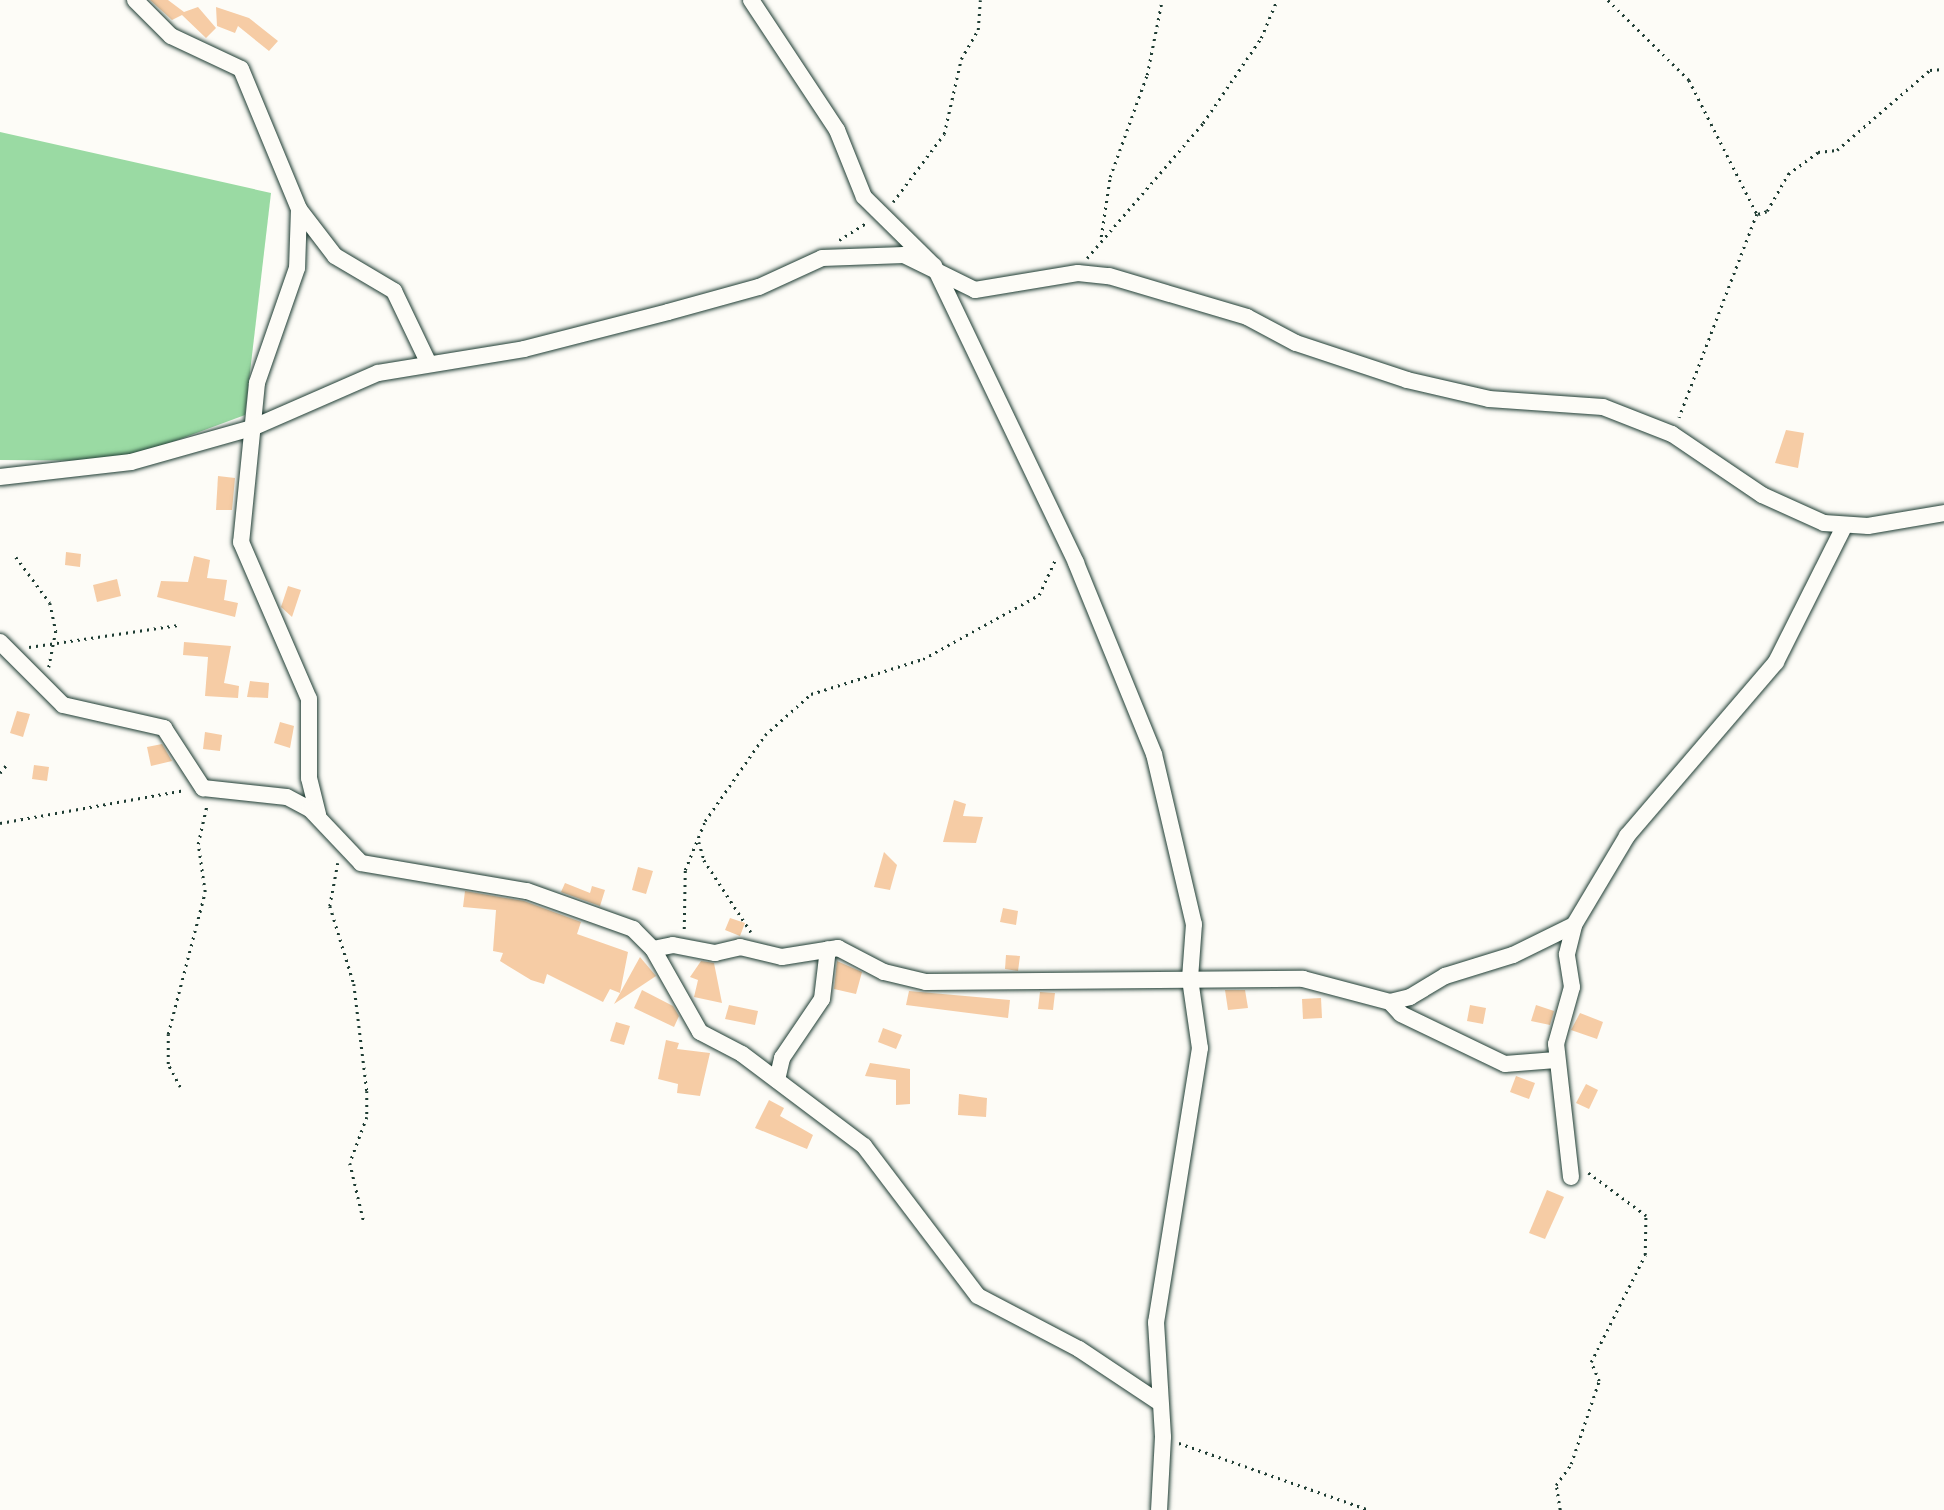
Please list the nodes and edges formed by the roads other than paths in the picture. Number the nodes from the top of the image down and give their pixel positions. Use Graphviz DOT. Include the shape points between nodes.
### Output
graph roads {
  1 [pos="135,0"];
  2 [pos="751,0"];
  3 [pos="299,209"];
  4 [pos="934,266"];
  5 [pos="428,362"];
  6 [pos="252,428"];
  7 [pos="0,477"];
  8 [pos="1944,513"];
  9 [pos="1844,527"];
  10 [pos="5,645"];
  11 [pos="318,817"];
  12 [pos="1574,925"];
  13 [pos="828,949"];
  14 [pos="653,950"];
  15 [pos="1190,979"];
  16 [pos="1390,1002"];
  17 [pos="1556,1060"];
  18 [pos="777,1080"];
  19 [pos="1572,1170"];
  20 [pos="1157,1401"];
  21 [pos="1158,1510"];
  1 -- 3 [label="street" via="171,36 241,69"];
  2 -- 4 [label="street" via="837,130 864,197"];
  3 -- 5 [label="street" via="335,256 394,291"];
  3 -- 6 [label="street" via="297,268 265,352"];
  4 -- 5 [label="street" via="904,255 822,258 760,287 668,312 524,349"];
  4 -- 9 [label="street" via="975,290 1078,273 1109,276 1247,317 1296,343 1407,380 1489,399 1603,407 1672,434 1779,505"];
  4 -- 15 [label="street" via="1060,531 1152,747 1194,924"];
  5 -- 6 [label="street" via="346,384"];
  6 -- 7 [label="street" via="111,467"];
  6 -- 11 [label="street" via="241,542 309,699 309,778"];
  8 -- 9 [label="street"];
  9 -- 12 [label="street" via="1776,662 1627,836"];
  10 -- 11 [label="street" via="48,695 79,712 164,728 204,787 275,793"];
  11 -- 14 [label="street" via="341,846 373,867 480,880 612,917"];
  12 -- 16 [label="street"];
  12 -- 17 [label="street" via="1567,954 1572,987"];
  13 -- 14 [label="street" via="759,954 740,947 715,953"];
  13 -- 15 [label="street" via="926,982 1072,986"];
  13 -- 18 [label="street" via="822,999 782,1058"];
  14 -- 18 [label="street" via="700,1032"];
  15 -- 16 [label="street" via="1303,979"];
  15 -- 20 [label="street" via="1200,1048 1156,1322"];
  16 -- 17 [label="street" via="1401,1014 1505,1064"];
  17 -- 19 [label="street"];
  18 -- 20 [label="street" via="864,1146 978,1296 1079,1349"];
  20 -- 21 [label="street" via="1163,1437"];
}
